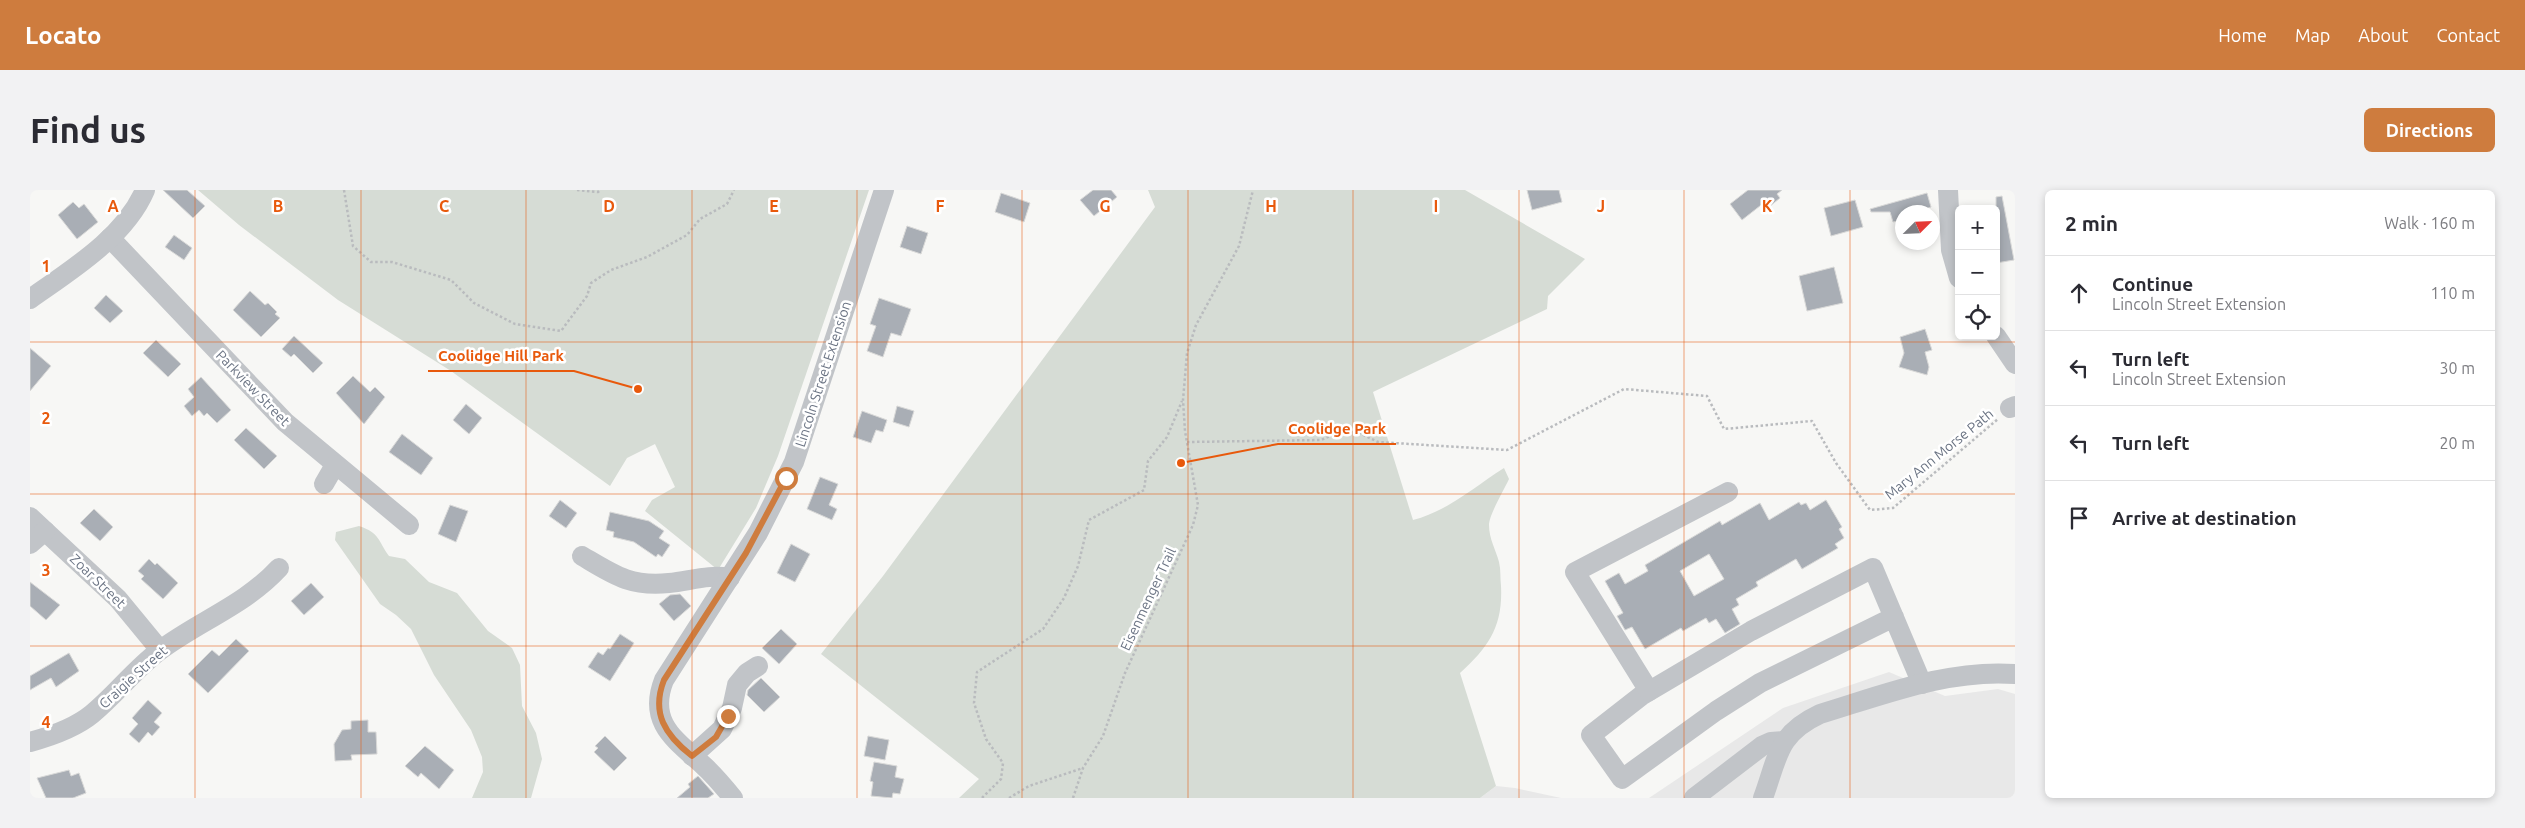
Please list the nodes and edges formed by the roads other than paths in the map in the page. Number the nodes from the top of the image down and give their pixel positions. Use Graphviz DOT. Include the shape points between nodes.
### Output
graph roads {
  1 [pos="145,190"];
  2 [pos="884,190"];
  3 [pos="1948,190"];
  4 [pos="110,238"];
  5 [pos="1955,264"];
  6 [pos="33,290"];
  7 [pos="1999,340"];
  8 [pos="2015,364"];
  9 [pos="335,465"];
  10 [pos="324,484"];
  11 [pos="1728,492"];
  12 [pos="30,517"];
  13 [pos="409,525"];
  14 [pos="38,538"];
  15 [pos="582,556"];
  16 [pos="279,568"];
  17 [pos="730,578"];
  18 [pos="1894,617"];
  19 [pos="160,650"];
  20 [pos="758,666"];
  21 [pos="2015,674"];
  22 [pos="1922,684"];
  23 [pos="1649,691"];
  24 [pos="30,742"];
  25 [pos="1784,742"];
  26 [pos="692,756"];
  27 [pos="733,798"];
  28 [pos="1694,798"];
  29 [pos="1763,798"];
  1 -- 4 [label="street" via="127,221"];
  2 -- 17 [label="street, Lincoln Street Extension" via="801,444 768,515"];
  3 -- 5 [label="street" via="1951,250"];
  4 -- 6 [label="street"];
  4 -- 9 [label="street, Parkview Street" via="265,402"];
  7 -- 8 [label="street"];
  9 -- 10 [label="street"];
  9 -- 13 [label="street, Parkview Street"];
  11 -- 23 [label="street" via="1575,572"];
  12 -- 14 [label="street, Zoar Street"];
  14 -- 19 [label="street, Zoar Street" via="118,599"];
  15 -- 17 [label="street" via="623,580 637,583 668,583 718,575"];
  16 -- 19 [label="street, Craigie Street" via="252,594"];
  17 -- 26 [label="street, Lincoln Street Extension" via="664,680 658,697 664,726"];
  18 -- 22 [label="street"];
  18 -- 23 [label="street" via="1873,568 1751,631"];
  18 -- 23 [label="street" via="1760,683 1622,779 1591,735"];
  19 -- 24 [label="street, Craigie Street" via="91,715 60,733"];
  20 -- 26 [label="street" via="737,685 732,708 722,729"];
  21 -- 22 [label="street" via="1984,672"];
  22 -- 25 [label="street" via="1820,714 1798,726"];
  25 -- 28 [label="street" via="1762,746"];
  25 -- 29 [label="street"];
  26 -- 27 [label="street, Lincoln Street Extension"];
}
